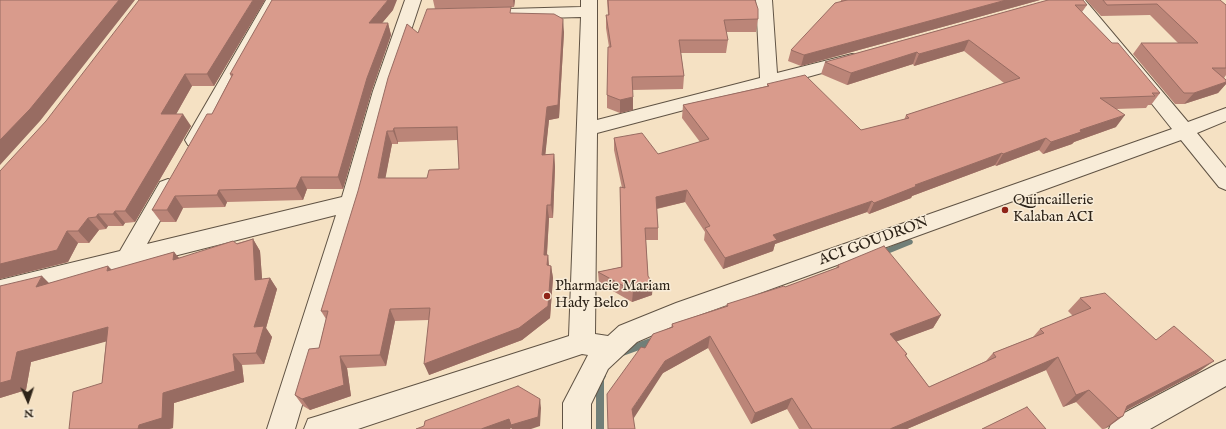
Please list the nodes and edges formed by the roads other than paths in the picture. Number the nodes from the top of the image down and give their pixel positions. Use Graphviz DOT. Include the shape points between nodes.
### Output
graph roads {
  1 [pos="274,0"];
  2 [pos="764,0"];
  3 [pos="1077,0"];
  4 [pos="589,6"];
  5 [pos="416,10"];
  6 [pos="495,14"];
  7 [pos="868,54"];
  8 [pos="770,82"];
  9 [pos="1226,114"];
  10 [pos="587,130"];
  11 [pos="1185,131"];
  12 [pos="1226,182"];
  13 [pos="351,204"];
  14 [pos="127,259"];
  15 [pos="0,290"];
  16 [pos="582,343"];
  17 [pos="613,348"];
  18 [pos="1226,372"];
  19 [pos="282,429"];
  20 [pos="318,429"];
  21 [pos="577,429"];
  22 [pos="1123,429"];
  1 -- 14 [label="street"];
  2 -- 8 [label="street"];
  3 -- 11 [label="street"];
  4 -- 6 [label="street"];
  4 -- 10 [label="street"];
  5 -- 13 [label="street" via="382,91"];
  7 -- 8 [label="street"];
  8 -- 10 [label="street"];
  9 -- 11 [label="street, ACI GOUDRON"];
  10 -- 16 [label="street"];
  11 -- 12 [label="street"];
  11 -- 17 [label="street, ACI GOUDRON" via="685,310 628,334"];
  13 -- 14 [label="street"];
  13 -- 19 [label="street"];
  14 -- 15 [label="street"];
  16 -- 17 [label="street"];
  16 -- 20 [label="street"];
  17 -- 21 [label="street, ACI GOUDRON" via="600,361 577,403"];
  18 -- 22 [label="street"];
}
